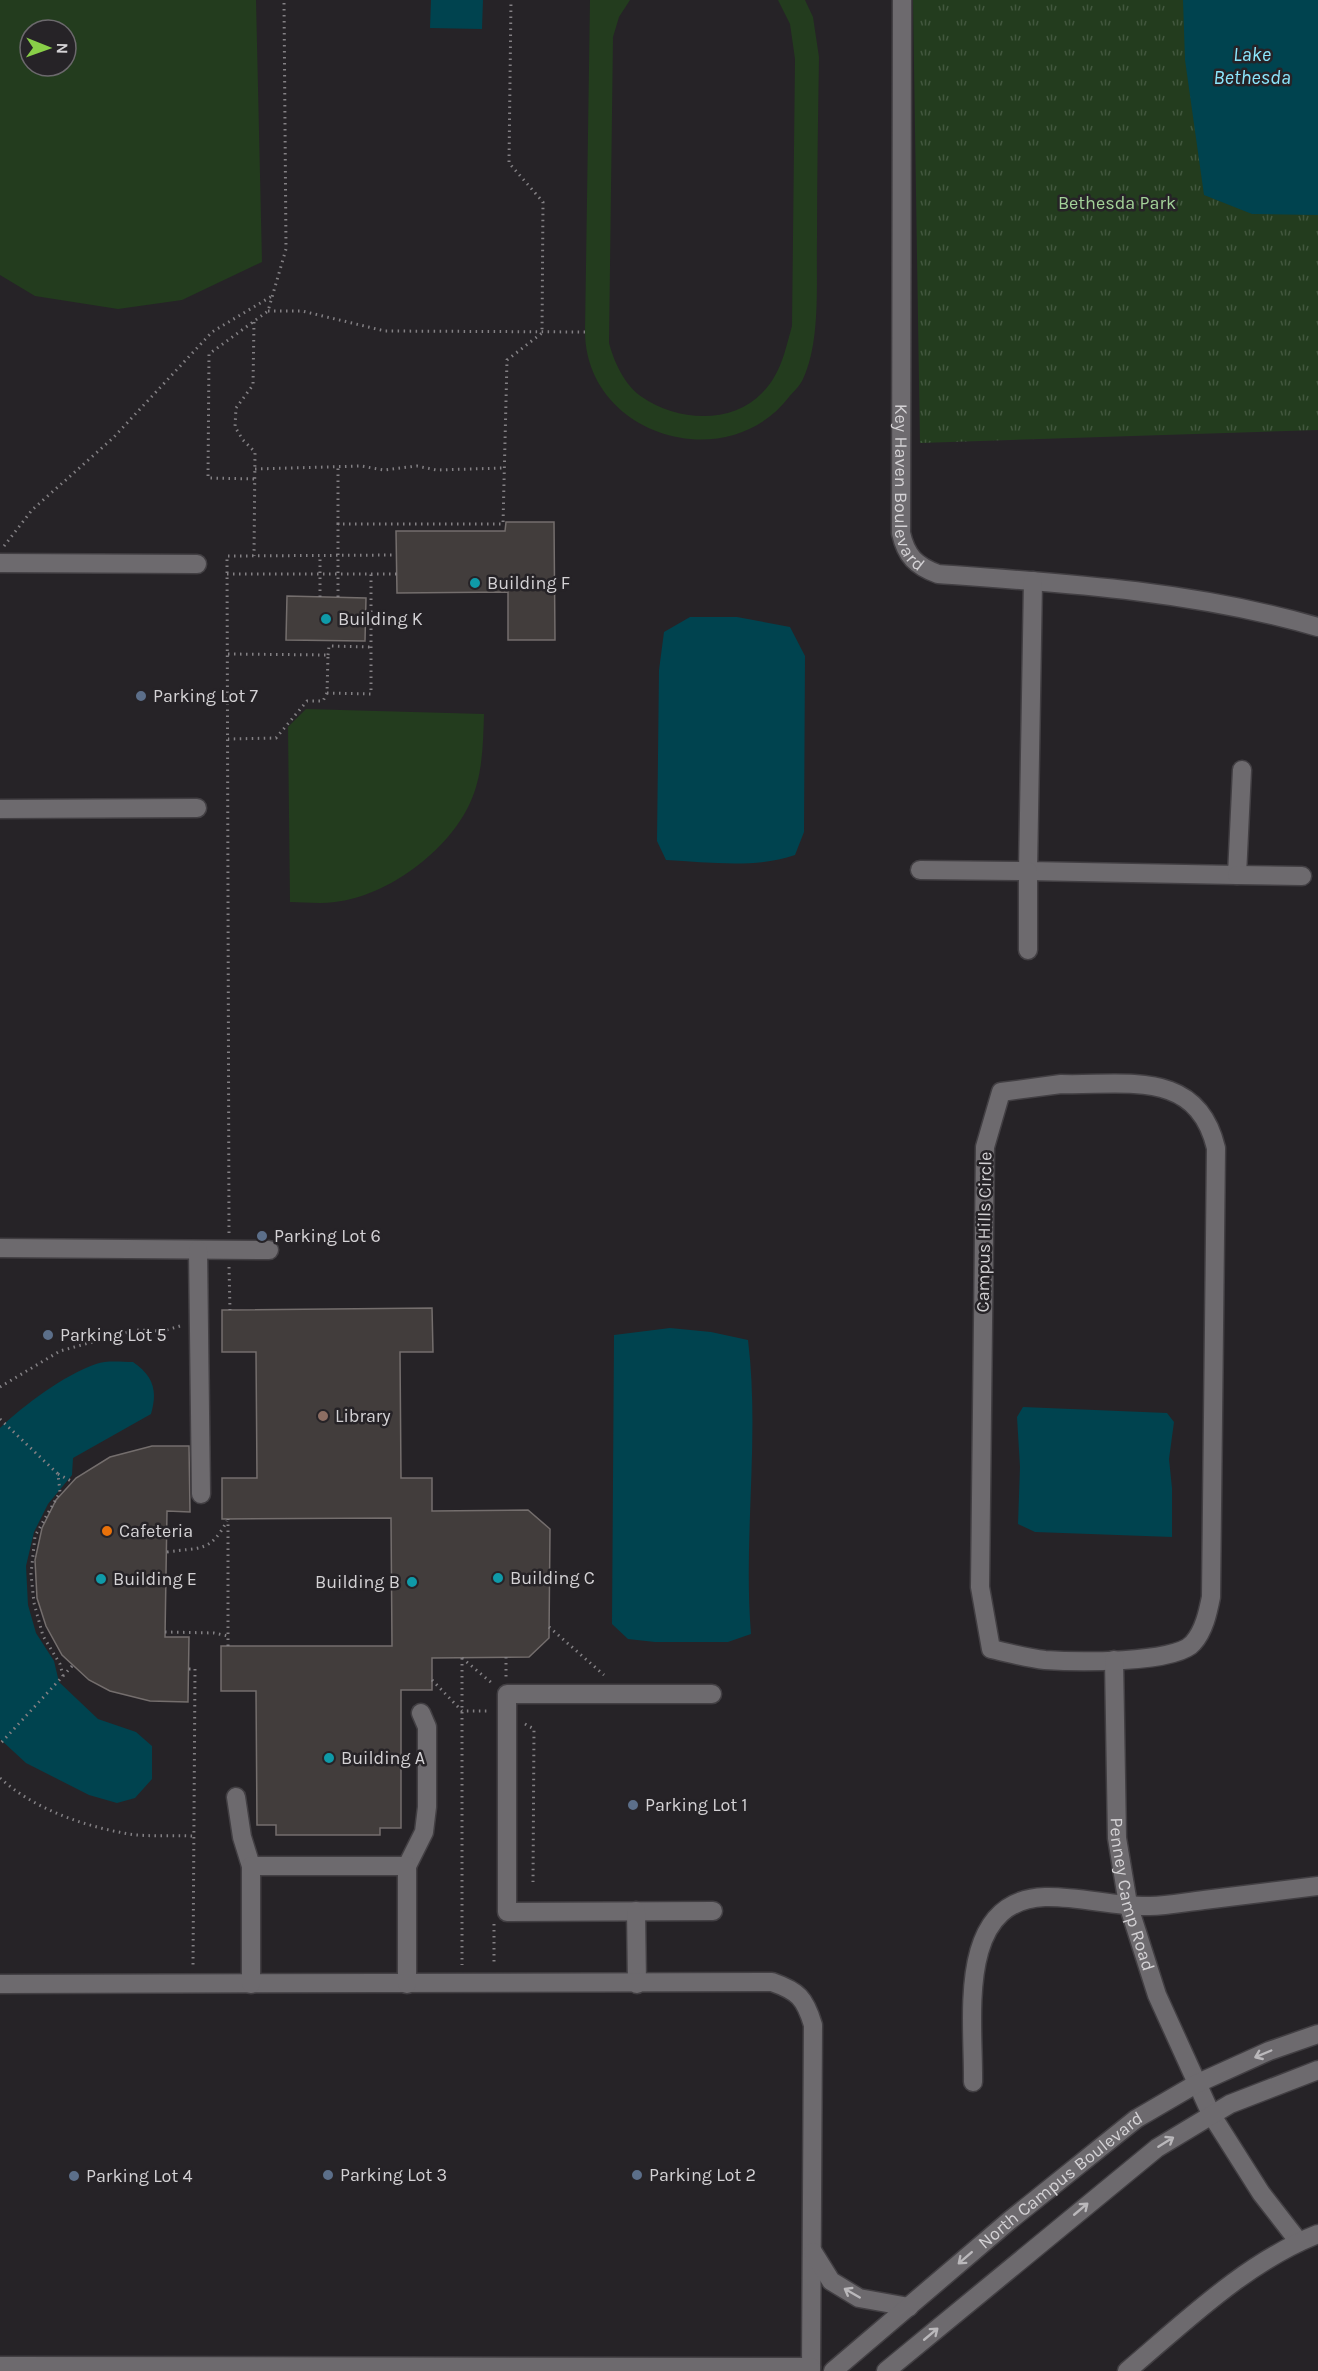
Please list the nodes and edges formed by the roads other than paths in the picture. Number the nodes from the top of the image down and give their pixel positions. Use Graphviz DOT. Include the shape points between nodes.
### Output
graph roads {
  1 [pos="902,0"];
  2 [pos="0,563"];
  3 [pos="197,564"];
  4 [pos="1033,581"];
  5 [pos="1318,627"];
  6 [pos="1242,770"];
  7 [pos="0,808"];
  8 [pos="198,808"];
  9 [pos="920,870"];
  10 [pos="1028,871"];
  11 [pos="1237,875"];
  12 [pos="1302,876"];
  13 [pos="1028,950"];
  14 [pos="0,1248"];
  15 [pos="198,1250"];
  16 [pos="269,1250"];
  17 [pos="201,1494"];
  18 [pos="1114,1660"];
  19 [pos="712,1694"];
  20 [pos="421,1713"];
  21 [pos="236,1797"];
  22 [pos="251,1866"];
  23 [pos="407,1866"];
  24 [pos="1318,1886"];
  25 [pos="1128,1904"];
  26 [pos="636,1911"];
  27 [pos="713,1911"];
  28 [pos="0,1984"];
  29 [pos="251,1984"];
  30 [pos="407,1984"];
  31 [pos="637,1984"];
  32 [pos="1318,2034"];
  33 [pos="1318,2070"];
  34 [pos="973,2082"];
  35 [pos="1196,2084"];
  36 [pos="1210,2115"];
  37 [pos="1318,2234"];
  38 [pos="1299,2242"];
  39 [pos="813,2252"];
  40 [pos="909,2307"];
  41 [pos="0,2366"];
  42 [pos="811,2369"];
  43 [pos="833,2371"];
  44 [pos="886,2371"];
  45 [pos="1127,2371"];
  1 -- 4 [label="street, Key Haven Boulevard" via="902,540 911,560 938,574"];
  2 -- 3 [label="street"];
  4 -- 5 [label="street, Key Haven Boulevard" via="1140,591 1232,606"];
  4 -- 10 [label="street"];
  6 -- 11 [label="street"];
  7 -- 8 [label="street"];
  9 -- 10 [label="street"];
  10 -- 11 [label="street"];
  10 -- 13 [label="street"];
  11 -- 12 [label="street"];
  14 -- 15 [label="street"];
  15 -- 16 [label="street"];
  15 -- 17 [label="street"];
  18 -- 18 [label="street, Campus Hills Circle" via="1143,1660 1193,1645 1206,1620 1211,1597 1216,1148 1210,1126 1198,1107 1179,1093 1154,1086 1061,1084 1001,1092 985,1147 980,1587 984,1618 991,1649 1047,1660"];
  18 -- 25 [label="street, Penney Camp Road" via="1117,1838"];
  19 -- 26 [label="street" via="507,1694 507,1912"];
  20 -- 23 [label="street" via="427,1727 427,1807 424,1833"];
  21 -- 22 [label="street"];
  22 -- 23 [label="street"];
  22 -- 29 [label="street"];
  23 -- 30 [label="street"];
  24 -- 25 [label="street" via="1149,1906"];
  25 -- 34 [label="street" via="1046,1897 1022,1900 1004,1910 990,1925 975,1964"];
  25 -- 35 [label="street, Penney Camp Road" via="1157,1995"];
  26 -- 27 [label="street"];
  26 -- 31 [label="street"];
  28 -- 29 [label="street"];
  29 -- 30 [label="street"];
  30 -- 31 [label="street"];
  31 -- 39 [label="street" via="772,1982 793,1989 808,2006 813,2025"];
  32 -- 35 [label="street, North Campus Boulevard, one-way"];
  33 -- 36 [label="street, North Campus Boulevard" via="1276,2084"];
  35 -- 36 [label="street, Penney Camp Road"];
  35 -- 40 [label="street, North Campus Boulevard, one-way" via="1136,2119"];
  36 -- 38 [label="street, Penney Camp Road"];
  44 -- 36 [label="street, North Campus Boulevard, one-way" via="1123,2173"];
  37 -- 38 [label="street"];
  38 -- 45 [label="street" via="1209,2301"];
  40 -- 39 [label="street, one-way" via="860,2298 831,2281"];
  39 -- 42 [label="street"];
  40 -- 43 [label="street, North Campus Boulevard"];
  41 -- 42 [label="street"];
}
